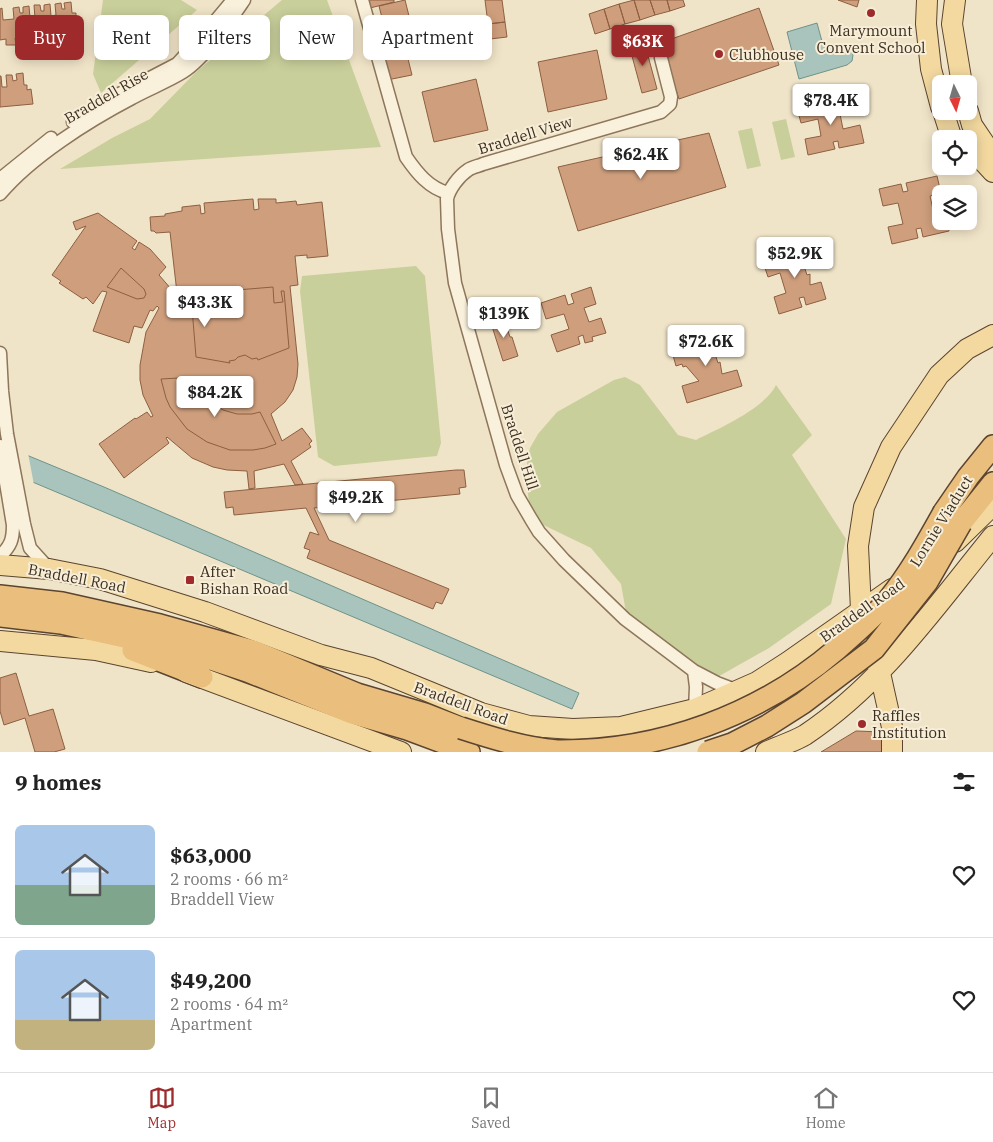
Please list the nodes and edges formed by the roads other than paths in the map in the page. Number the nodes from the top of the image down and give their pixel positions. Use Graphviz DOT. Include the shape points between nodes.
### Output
graph roads {
  1 [pos="233,0"];
  2 [pos="244,0"];
  3 [pos="362,0"];
  4 [pos="927,0"];
  5 [pos="955,0"];
  6 [pos="661,58"];
  7 [pos="933,75"];
  8 [pos="960,75"];
  9 [pos="971,120"];
  10 [pos="993,156"];
  11 [pos="977,157"];
  12 [pos="993,172"];
  13 [pos="0,179"];
  14 [pos="448,193"];
  15 [pos="0,194"];
  16 [pos="993,335"];
  17 [pos="993,349"];
  18 [pos="0,353"];
  19 [pos="0,446"];
  20 [pos="993,446"];
  21 [pos="11,481"];
  22 [pos="993,483"];
  23 [pos="993,505"];
  24 [pos="993,536"];
  25 [pos="0,556"];
  26 [pos="0,566"];
  27 [pos="49,569"];
  28 [pos="0,581"];
  29 [pos="0,596"];
  30 [pos="866,607"];
  31 [pos="0,616"];
  32 [pos="0,621"];
  33 [pos="0,641"];
  34 [pos="253,652"];
  35 [pos="885,668"];
  36 [pos="694,671"];
  37 [pos="202,677"];
  38 [pos="738,691"];
  39 [pos="695,709"];
  40 [pos="461,742"];
  41 [pos="401,752"];
  42 [pos="708,752"];
  43 [pos="766,752"];
  44 [pos="892,752"];
  45 [pos="900,752"];
  1 -- 13 [label="street, Braddell Rise" via="177,64 106,101 65,127"];
  2 -- 15 [label="street, Braddell Rise" via="202,56 184,72 75,131 29,166"];
  3 -- 14 [label="street" via="406,157 435,188"];
  4 -- 7 [label="main road" via="926,24"];
  5 -- 8 [label="main road" via="952,24"];
  6 -- 14 [label="street, Braddell View" via="671,97 666,109 468,170"];
  9 -- 10 [label="main road"];
  11 -- 12 [label="main road"];
  14 -- 36 [label="street, Braddell Hill" via="448,229 455,283 506,465 518,495 539,532 574,570 625,619"];
  16 -- 30 [label="main road" via="967,349 940,375 891,446 864,507 858,546"];
  17 -- 30 [label="main road" via="973,360 952,379 904,449 877,510 870,546"];
  18 -- 21 [label="street"];
  19 -- 21 [label="street"];
  20 -- 40 [label="highway, Lornie Viaduct, bridge" via="944,512 920,556 888,600 822,661 756,706 688,736 651,745 602,751 556,751 504,742"];
  21 -- 25 [label="street" via="13,538 9,548"];
  21 -- 27 [label="street" via="30,548"];
  22 -- 42 [label="highway, Lornie Viaduct, bridge" via="961,523 928,582 874,649 767,726"];
  23 -- 30 [label="main road, Braddell Road" via="958,539"];
  24 -- 35 [label="main road"];
  26 -- 27 [label="main road, Braddell Road"];
  27 -- 39 [label="main road, Braddell Road" via="138,590 321,655 371,668 481,713 529,726 573,729 621,727"];
  28 -- 34 [label="highway" via="41,585 136,606 206,628"];
  29 -- 34 [label="highway, Braddell Road" via="62,602 160,625"];
  30 -- 35 [label="main road"];
  30 -- 38 [label="main road, Braddell Road" via="758,682"];
  31 -- 40 [label="highway" via="61,622 208,658 352,713"];
  32 -- 37 [label="highway" via="103,641"];
  33 -- 37 [label="main road" via="96,650"];
  34 -- 40 [label="highway, Braddell Road" via="358,694 425,714"];
  35 -- 43 [label="main road" via="864,689 804,735"];
  35 -- 44 [label="main road"];
  35 -- 45 [label="main road" via="901,715"];
  36 -- 38 [label="street, Braddell Hill"];
  36 -- 39 [label="street"];
  37 -- 41 [label="main road"];
  38 -- 39 [label="main road, Braddell Road"];
}
